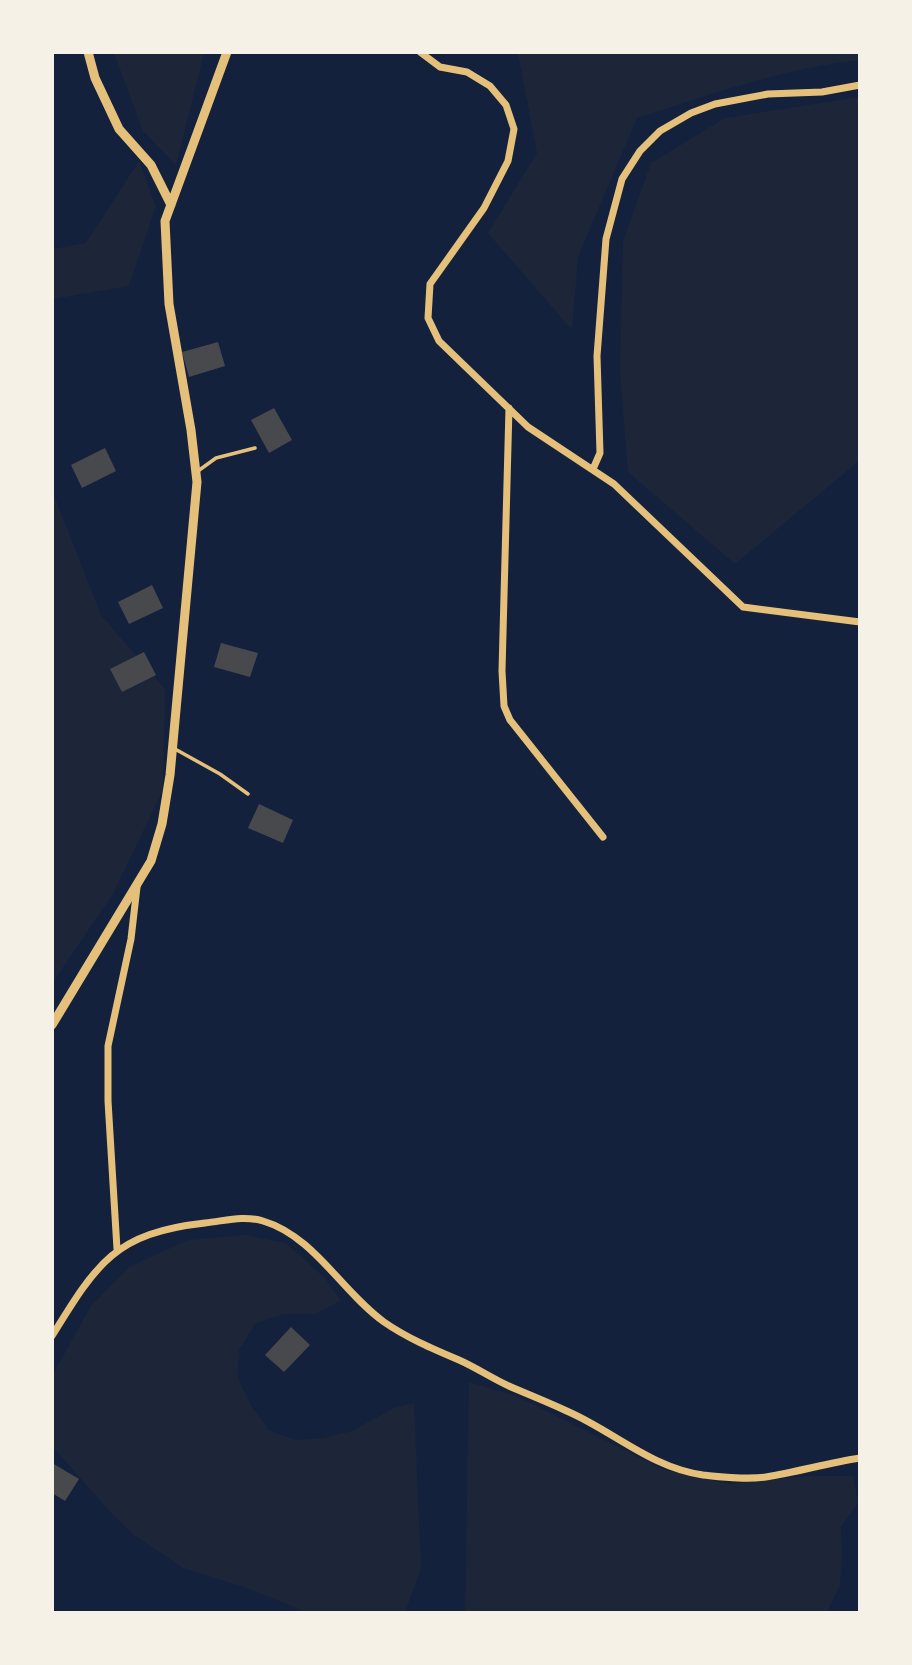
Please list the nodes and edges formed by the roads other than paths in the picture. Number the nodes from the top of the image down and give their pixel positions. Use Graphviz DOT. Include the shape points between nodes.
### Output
graph roads {
  1 [pos="88,52"];
  2 [pos="227,52"];
  3 [pos="420,52"];
  4 [pos="859,85"];
  5 [pos="171,205"];
  6 [pos="509,408"];
  7 [pos="255,448"];
  8 [pos="593,469"];
  9 [pos="196,472"];
  10 [pos="859,622"];
  11 [pos="173,748"];
  12 [pos="248,794"];
  13 [pos="603,837"];
  14 [pos="138,883"];
  15 [pos="52,1025"];
  16 [pos="117,1249"];
  17 [pos="52,1335"];
  18 [pos="859,1458"];
  1 -- 5 [label="street" via="118,129 151,164"];
  2 -- 5 [label="street"];
  3 -- 6 [label="street" via="440,67 467,72 490,86 506,105 514,129 508,161 484,208 430,284 428,318 439,341"];
  4 -- 8 [label="street" via="715,104 668,126 640,151 622,179 606,239 597,356 600,453"];
  5 -- 9 [label="street" via="165,221 168,293"];
  6 -- 8 [label="street" via="528,427"];
  6 -- 13 [label="street" via="504,706 510,720"];
  7 -- 9 [label="lane" via="216,458"];
  8 -- 10 [label="street" via="743,607"];
  9 -- 11 [label="street"];
  11 -- 12 [label="lane"];
  11 -- 14 [label="street" via="162,824 151,862"];
  14 -- 15 [label="street"];
  14 -- 16 [label="street" via="108,1046"];
  16 -- 17 [label="street" via="82,1288"];
  16 -- 18 [label="street" via="177,1226 250,1218 265,1222 290,1233 383,1321 426,1346 570,1412 662,1463 699,1474 765,1477"];
}
